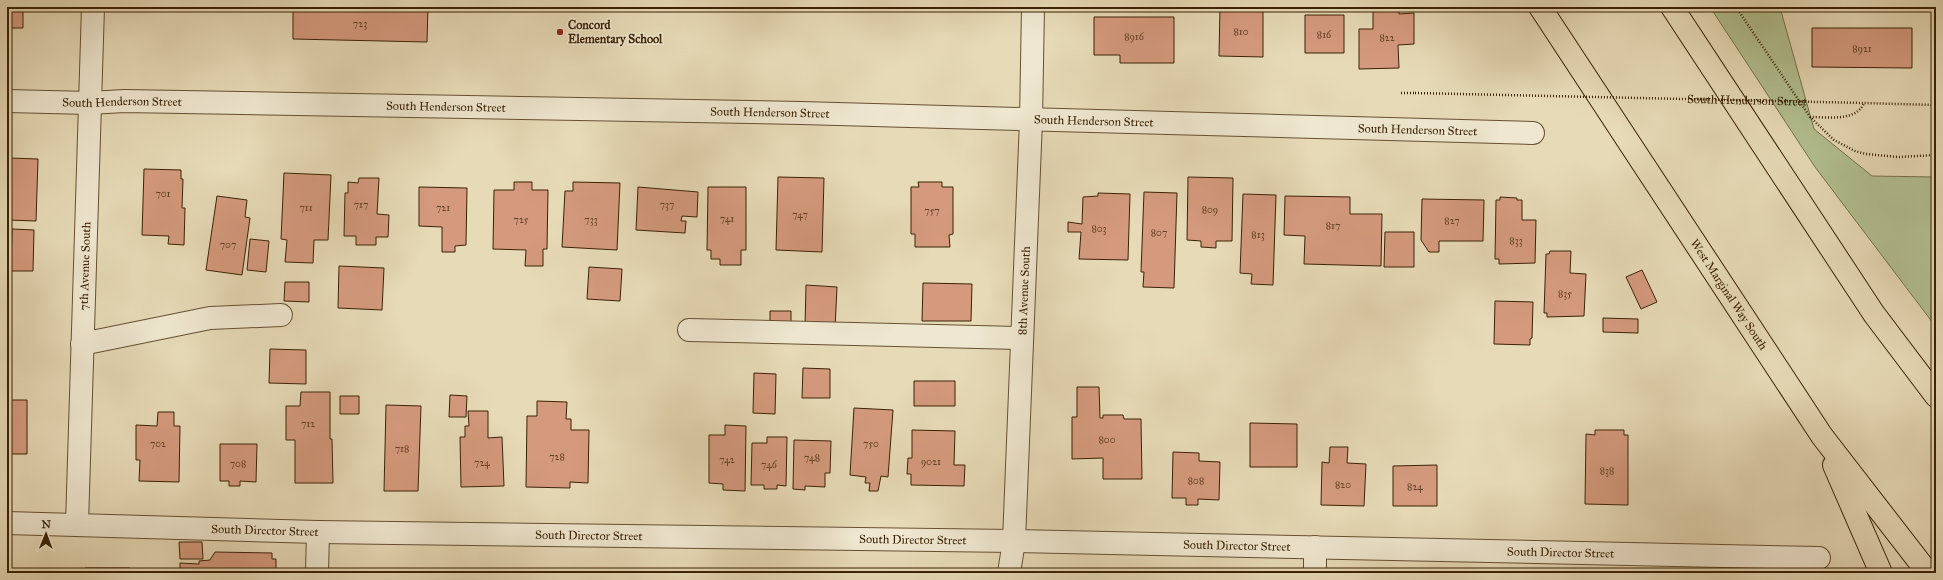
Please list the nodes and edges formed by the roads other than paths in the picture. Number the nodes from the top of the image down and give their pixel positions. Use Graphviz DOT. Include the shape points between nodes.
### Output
graph roads {
  1 [pos="93,7"];
  2 [pos="1033,7"];
  3 [pos="1540,7"];
  4 [pos="1672,7"];
  5 [pos="7,101"];
  6 [pos="90,103"];
  7 [pos="1030,120"];
  8 [pos="1533,133"];
  9 [pos="281,315"];
  10 [pos="689,330"];
  11 [pos="1022,338"];
  12 [pos="82,344"];
  13 [pos="1936,396"];
  14 [pos="1822,436"];
  15 [pos="7,523"];
  16 [pos="77,524"];
  17 [pos="318,532"];
  18 [pos="1014,541"];
  19 [pos="1315,547"];
  20 [pos="1819,558"];
  21 [pos="317,573"];
  22 [pos="1009,573"];
  23 [pos="1315,573"];
  24 [pos="1881,573"];
  25 [pos="1928,573"];
  1 -- 6 [label="street, 7th Avenue South"];
  2 -- 7 [label="street, 8th Avenue South"];
  3 -- 14 [label="highway, West Marginal Way South"];
  4 -- 13 [label="highway" via="1874,314"];
  5 -- 6 [label="street, South Henderson Street"];
  6 -- 7 [label="street, South Henderson Street" via="124,101 793,113"];
  6 -- 12 [label="street, 7th Avenue South"];
  7 -- 8 [label="street, South Henderson Street"];
  7 -- 11 [label="street, 8th Avenue South"];
  9 -- 12 [label="street" via="210,318"];
  10 -- 11 [label="street"];
  11 -- 18 [label="street, 8th Avenue South"];
  12 -- 16 [label="street, 7th Avenue South"];
  14 -- 24 [label="highway"];
  14 -- 25 [label="highway, West Marginal Way South"];
  15 -- 16 [label="street, South Director Street"];
  16 -- 17 [label="street, South Director Street"];
  17 -- 18 [label="street, South Director Street"];
  17 -- 21 [label="street"];
  18 -- 19 [label="street, South Director Street"];
  18 -- 22 [label="street, 8th Avenue South"];
  19 -- 20 [label="street, South Director Street"];
  19 -- 23 [label="street"];
}
